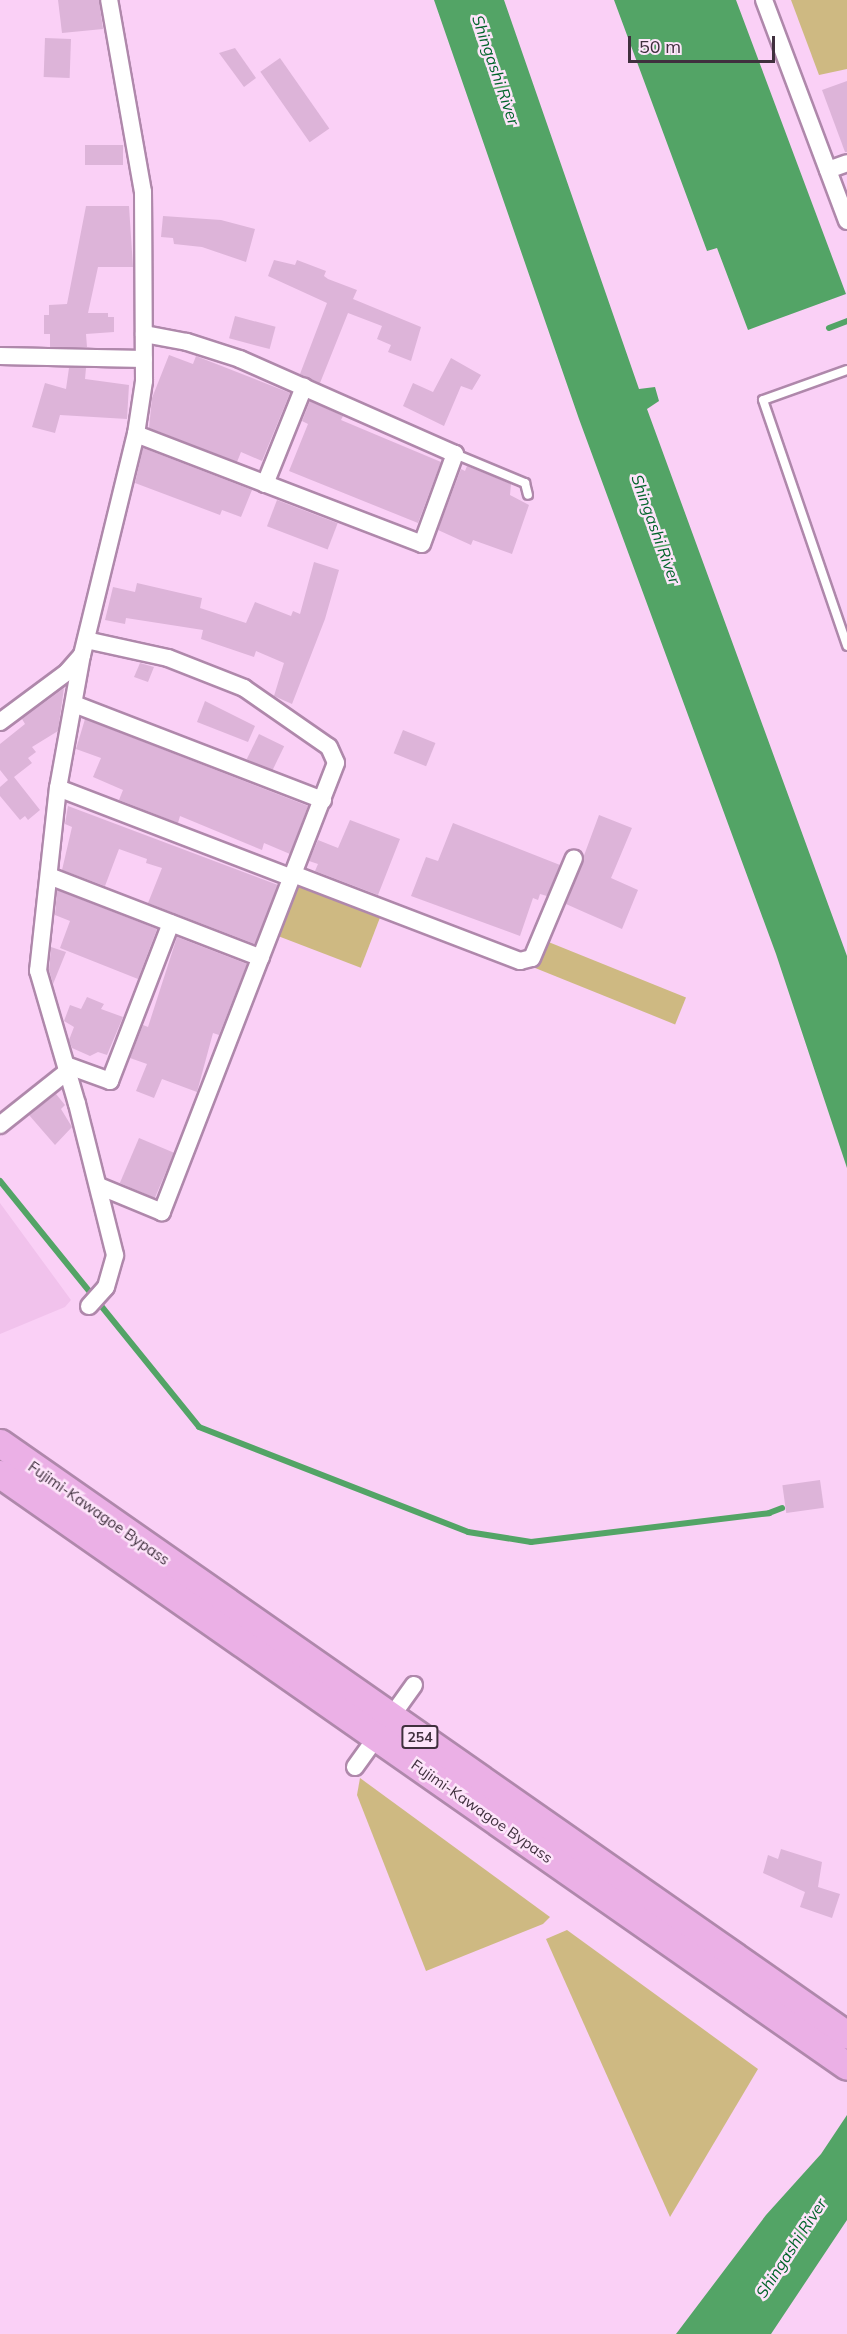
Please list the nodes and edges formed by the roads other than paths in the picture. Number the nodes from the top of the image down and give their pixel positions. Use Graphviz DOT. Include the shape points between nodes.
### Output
graph roads {
  1 [pos="109,0"];
  2 [pos="764,0"];
  3 [pos="847,163"];
  4 [pos="828,170"];
  5 [pos="847,220"];
  6 [pos="144,334"];
  7 [pos="0,356"];
  8 [pos="144,359"];
  9 [pos="847,370"];
  10 [pos="304,387"];
  11 [pos="136,434"];
  12 [pos="455,454"];
  13 [pos="265,484"];
  14 [pos="528,495"];
  15 [pos="847,646"];
  16 [pos="84,647"];
  17 [pos="74,704"];
  18 [pos="0,722"];
  19 [pos="58,788"];
  20 [pos="323,800"];
  21 [pos="573,858"];
  22 [pos="49,876"];
  23 [pos="293,876"];
  24 [pos="171,923"];
  25 [pos="261,958"];
  26 [pos="67,1068"];
  27 [pos="0,1125"];
  28 [pos="99,1186"];
  29 [pos="94,1301"];
  30 [pos="0,1443"];
  31 [pos="0,1474"];
  32 [pos="414,1685"];
  33 [pos="385,1728"];
  34 [pos="355,1767"];
  35 [pos="841,2046"];
  1 -- 6 [label="street" via="143,192"];
  2 -- 4 [label="street"];
  3 -- 4 [label="street"];
  4 -- 5 [label="street"];
  6 -- 8 [label="street"];
  6 -- 10 [label="street" via="187,342 240,359"];
  7 -- 8 [label="street"];
  8 -- 11 [label="street"];
  9 -- 15 [label="lane" via="763,400"];
  10 -- 12 [label="street"];
  10 -- 13 [label="street"];
  11 -- 13 [label="street"];
  11 -- 16 [label="street"];
  12 -- 13 [label="street" via="422,544"];
  12 -- 14 [label="lane" via="525,483"];
  16 -- 17 [label="street"];
  16 -- 18 [label="street" via="68,672"];
  16 -- 20 [label="street" via="168,658 244,688 329,747 336,763"];
  17 -- 19 [label="street"];
  17 -- 20 [label="street"];
  19 -- 22 [label="street"];
  19 -- 23 [label="street"];
  20 -- 23 [label="street"];
  21 -- 23 [label="street" via="532,958 520,961"];
  22 -- 24 [label="street"];
  22 -- 26 [label="street" via="38,972"];
  23 -- 25 [label="street"];
  24 -- 25 [label="street"];
  24 -- 26 [label="street" via="110,1081"];
  25 -- 28 [label="street" via="162,1212"];
  26 -- 27 [label="street"];
  26 -- 28 [label="street"];
  28 -- 29 [label="street" via="115,1255"];
  30 -- 33 [label="highway, Fujimi-Kawagoe Bypass / 254"];
  31 -- 33 [label="highway, Fujimi-Kawagoe Bypass / 254"];
  32 -- 33 [label="street"];
  33 -- 34 [label="street"];
  33 -- 35 [label="highway, Fujimi-Kawagoe Bypass / 254"];
}
